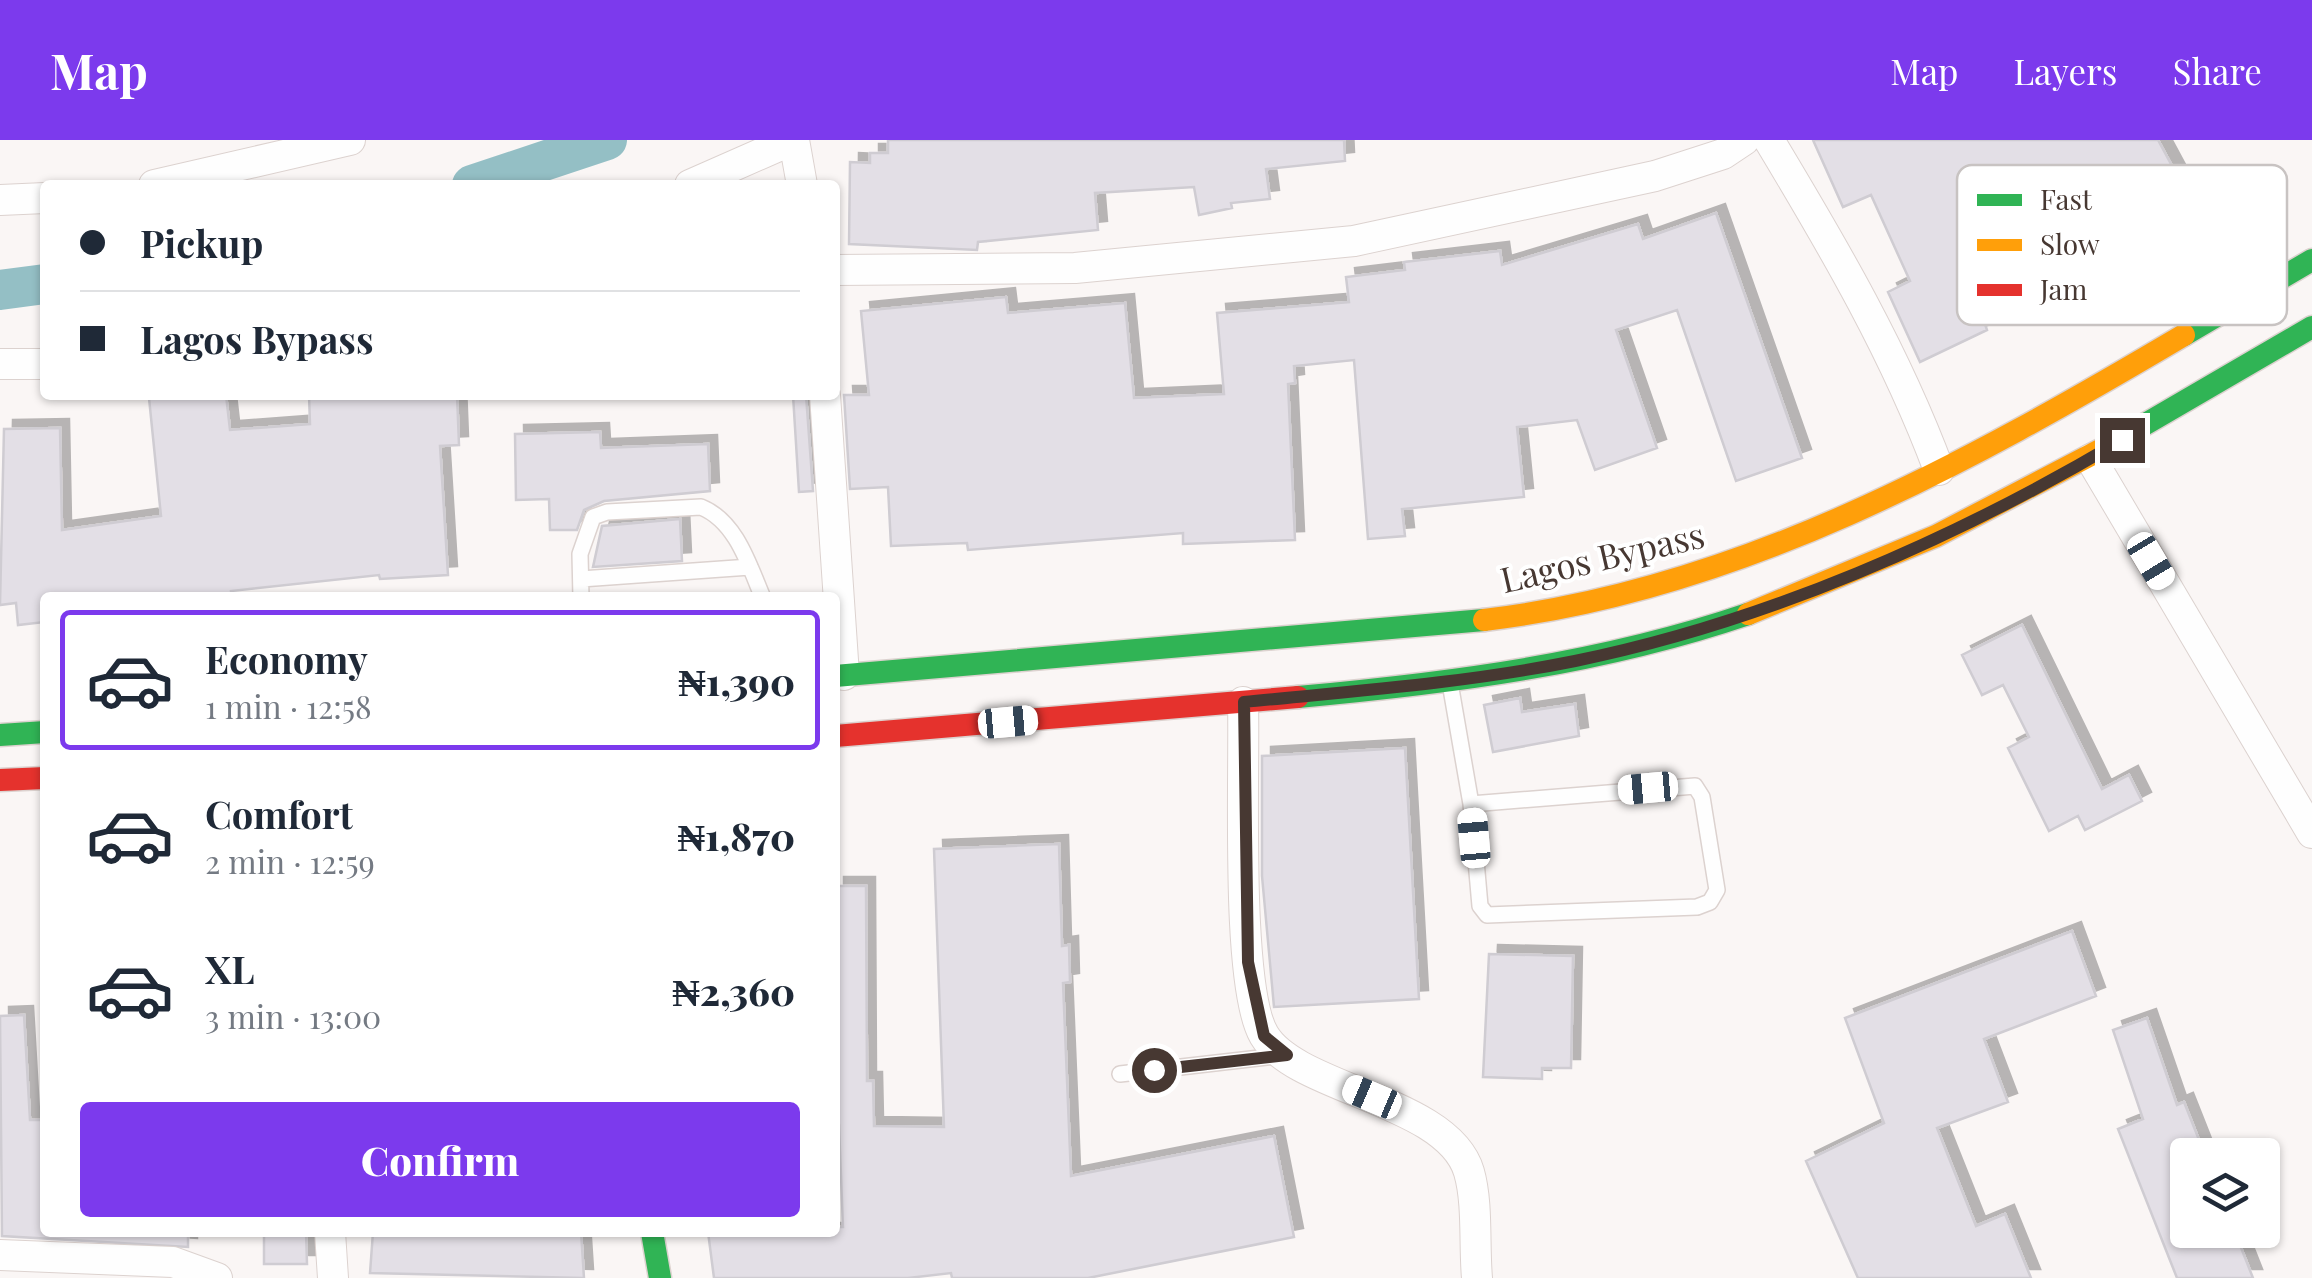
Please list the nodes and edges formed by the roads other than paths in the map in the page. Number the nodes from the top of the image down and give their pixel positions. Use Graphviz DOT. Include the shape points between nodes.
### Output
graph roads {
  1 [pos="350,140"];
  2 [pos="793,140"];
  3 [pos="1744,140"];
  4 [pos="1769,140"];
  5 [pos="176,180"];
  6 [pos="701,180"];
  7 [pos="801,180"];
  8 [pos="40,198"];
  9 [pos="0,200"];
  10 [pos="2312,260"];
  11 [pos="840,270"];
  12 [pos="2287,275"];
  13 [pos="2202,325"];
  14 [pos="2312,327"];
  15 [pos="0,364"];
  16 [pos="40,364"];
  17 [pos="825,400"];
  18 [pos="2091,459"];
  19 [pos="1939,470"];
  20 [pos="750,567"];
  21 [pos="581,579"];
  22 [pos="581,592"];
  23 [pos="760,592"];
  24 [pos="836,592"];
  25 [pos="840,676"];
  26 [pos="1450,683"];
  27 [pos="1244,702"];
  28 [pos="40,732"];
  29 [pos="0,735"];
  30 [pos="840,736"];
  31 [pos="40,778"];
  32 [pos="0,780"];
  33 [pos="1471,804"];
  34 [pos="2312,833"];
  35 [pos="1287,1055"];
  36 [pos="1120,1074"];
  37 [pos="330,1237"];
  38 [pos="653,1237"];
  39 [pos="0,1255"];
  40 [pos="217,1278"];
  41 [pos="334,1278"];
  42 [pos="660,1278"];
  43 [pos="1477,1278"];
  1 -- 5 [label="street"];
  2 -- 6 [label="street"];
  2 -- 7 [label="street"];
  3 -- 11 [label="street" via="1723,154 1655,176 1354,240 1075,268"];
  4 -- 19 [label="street" via="1864,299"];
  8 -- 9 [label="street"];
  10 -- 12 [label="main road, Lagos Bypass"];
  13 -- 19 [label="main road, Lagos Bypass"];
  14 -- 18 [label="main road"];
  15 -- 16 [label="street"];
  17 -- 24 [label="street"];
  18 -- 26 [label="main road" via="1968,522 1696,632"];
  18 -- 34 [label="street"];
  19 -- 25 [label="main road, Lagos Bypass" via="1813,531 1681,580 1562,608 1442,626"];
  20 -- 21 [label="lane"];
  20 -- 21 [label="lane" via="732,531 701,507 607,512 585,531"];
  20 -- 23 [label="lane"];
  21 -- 22 [label="lane"];
  26 -- 27 [label="main road"];
  26 -- 33 [label="lane"];
  27 -- 30 [label="main road"];
  27 -- 35 [label="street" via="1248,962 1264,1036"];
  28 -- 29 [label="main road"];
  31 -- 32 [label="main road"];
  33 -- 33 [label="lane" via="1480,906 1488,915 1697,907 1716,890 1695,786"];
  35 -- 36 [label="lane"];
  35 -- 43 [label="street" via="1406,1112 1447,1140 1469,1170"];
  37 -- 41 [label="street"];
  38 -- 42 [label="main road"];
  39 -- 40 [label="street" via="173,1262"];
}
